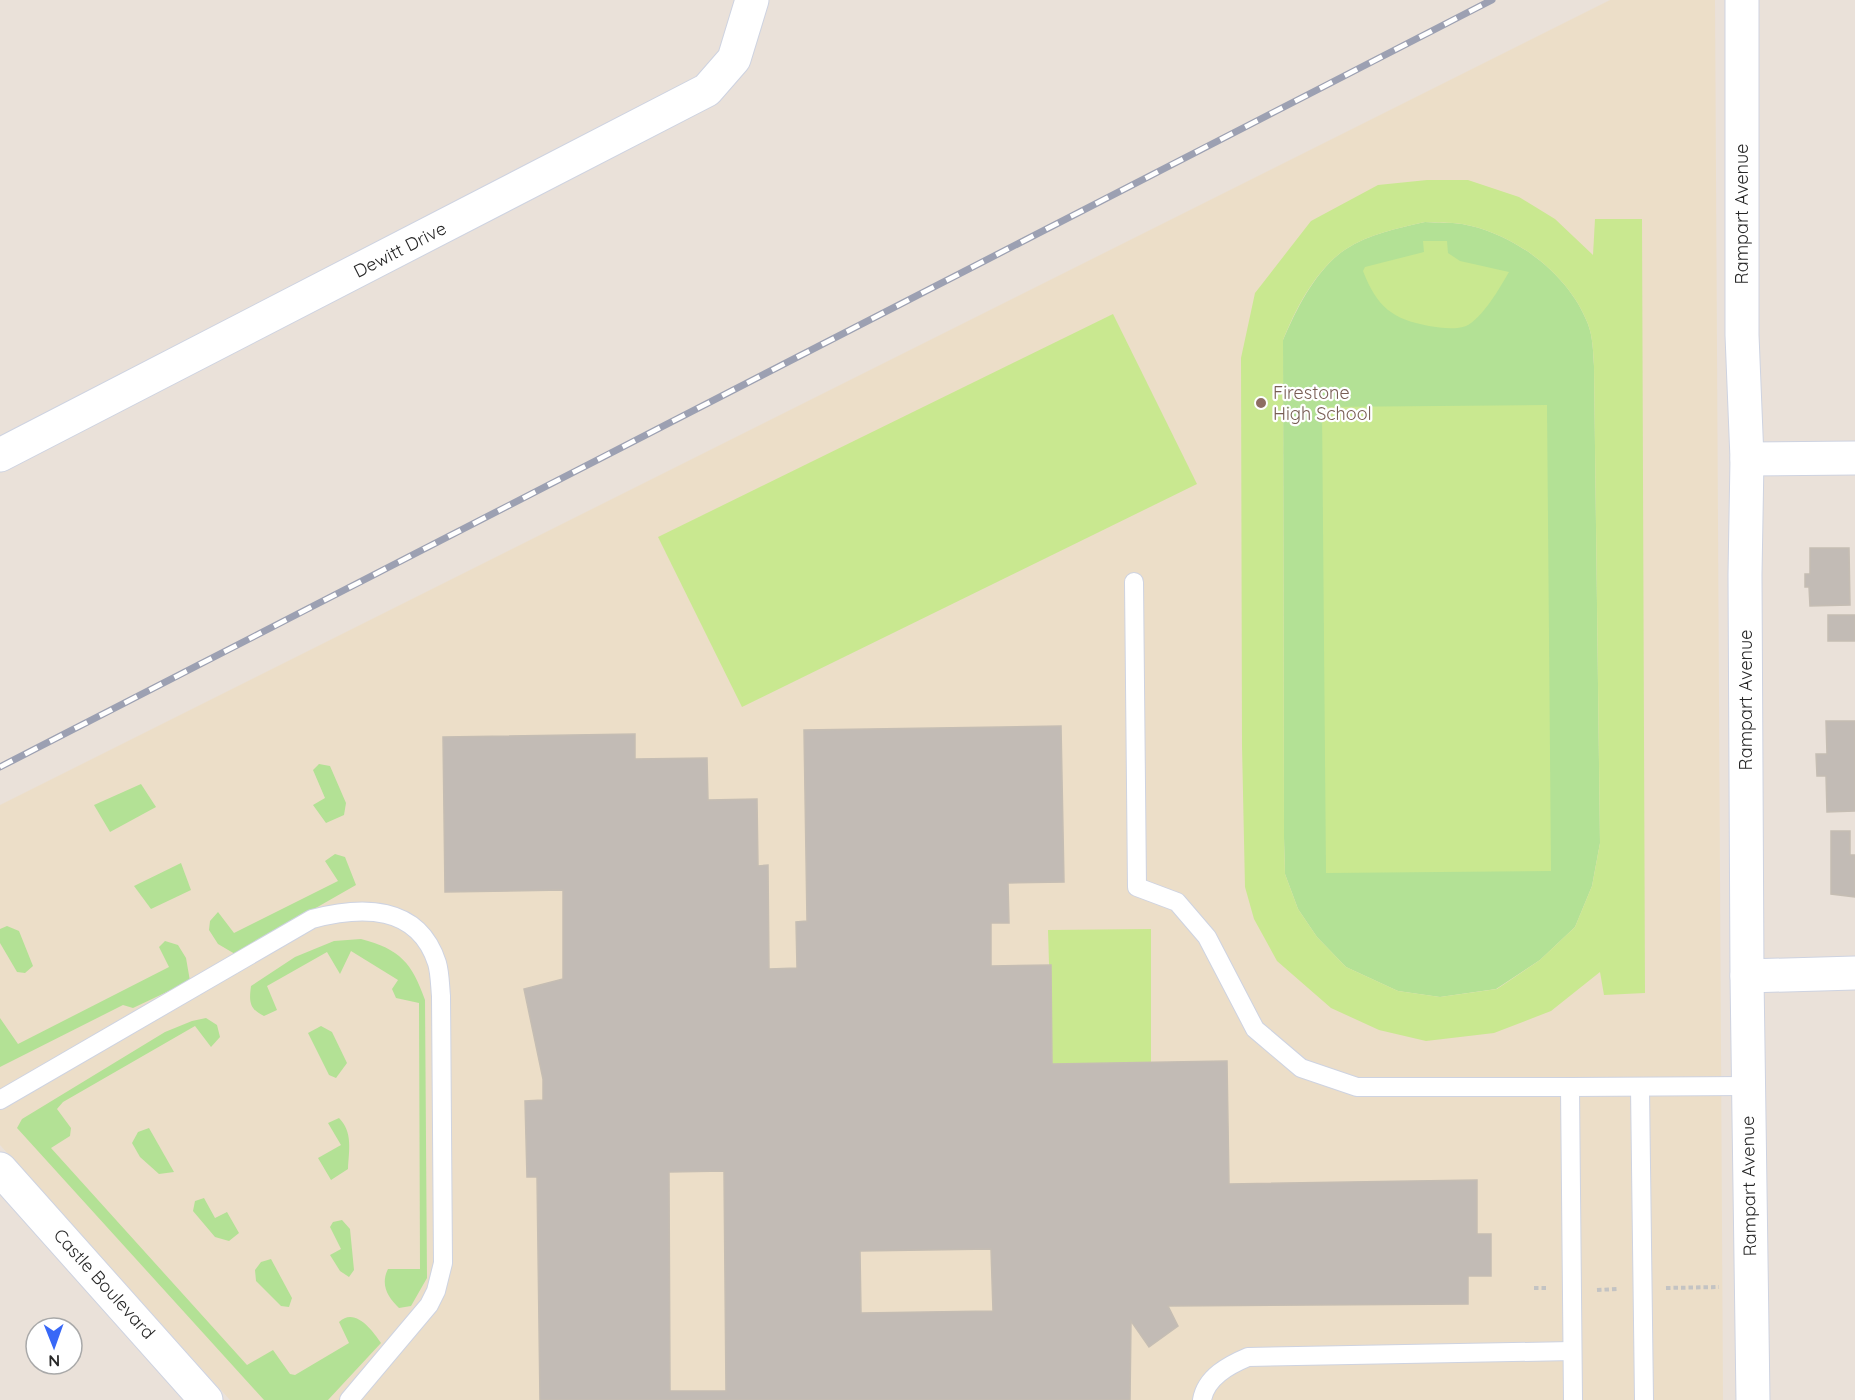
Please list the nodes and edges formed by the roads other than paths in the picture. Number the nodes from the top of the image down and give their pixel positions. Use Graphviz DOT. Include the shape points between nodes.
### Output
graph roads {
  1 [pos="752,0"];
  2 [pos="1742,0"];
  3 [pos="0,454"];
  4 [pos="1855,458"];
  5 [pos="1748,459"];
  6 [pos="1134,582"];
  7 [pos="1855,973"];
  8 [pos="1747,976"];
  9 [pos="1748,1086"];
  10 [pos="1570,1087"];
  11 [pos="1640,1087"];
  12 [pos="0,1100"];
  13 [pos="0,1169"];
  14 [pos="1572,1351"];
  15 [pos="206,1400"];
  16 [pos="349,1400"];
  17 [pos="1203,1400"];
  18 [pos="1573,1400"];
  19 [pos="1644,1400"];
  20 [pos="1753,1400"];
  1 -- 3 [label="street, Dewitt Drive" via="734,59 707,90"];
  2 -- 5 [label="street, Rampart Avenue" via="1742,323"];
  4 -- 5 [label="street"];
  5 -- 8 [label="street, Rampart Avenue"];
  6 -- 10 [label="lane" via="1137,887 1177,902 1208,937 1255,1029 1301,1068 1357,1087"];
  7 -- 8 [label="street"];
  8 -- 9 [label="street, Rampart Avenue"];
  9 -- 11 [label="lane"];
  9 -- 20 [label="street, Rampart Avenue"];
  10 -- 11 [label="lane"];
  10 -- 14 [label="lane"];
  11 -- 19 [label="lane"];
  12 -- 16 [label="lane" via="312,919 366,909 406,922 422,937 438,965 442,1263 429,1305"];
  13 -- 15 [label="street, Castle Boulevard"];
  14 -- 17 [label="lane" via="1248,1357 1222,1369 1203,1394"];
  14 -- 18 [label="lane"];
}
